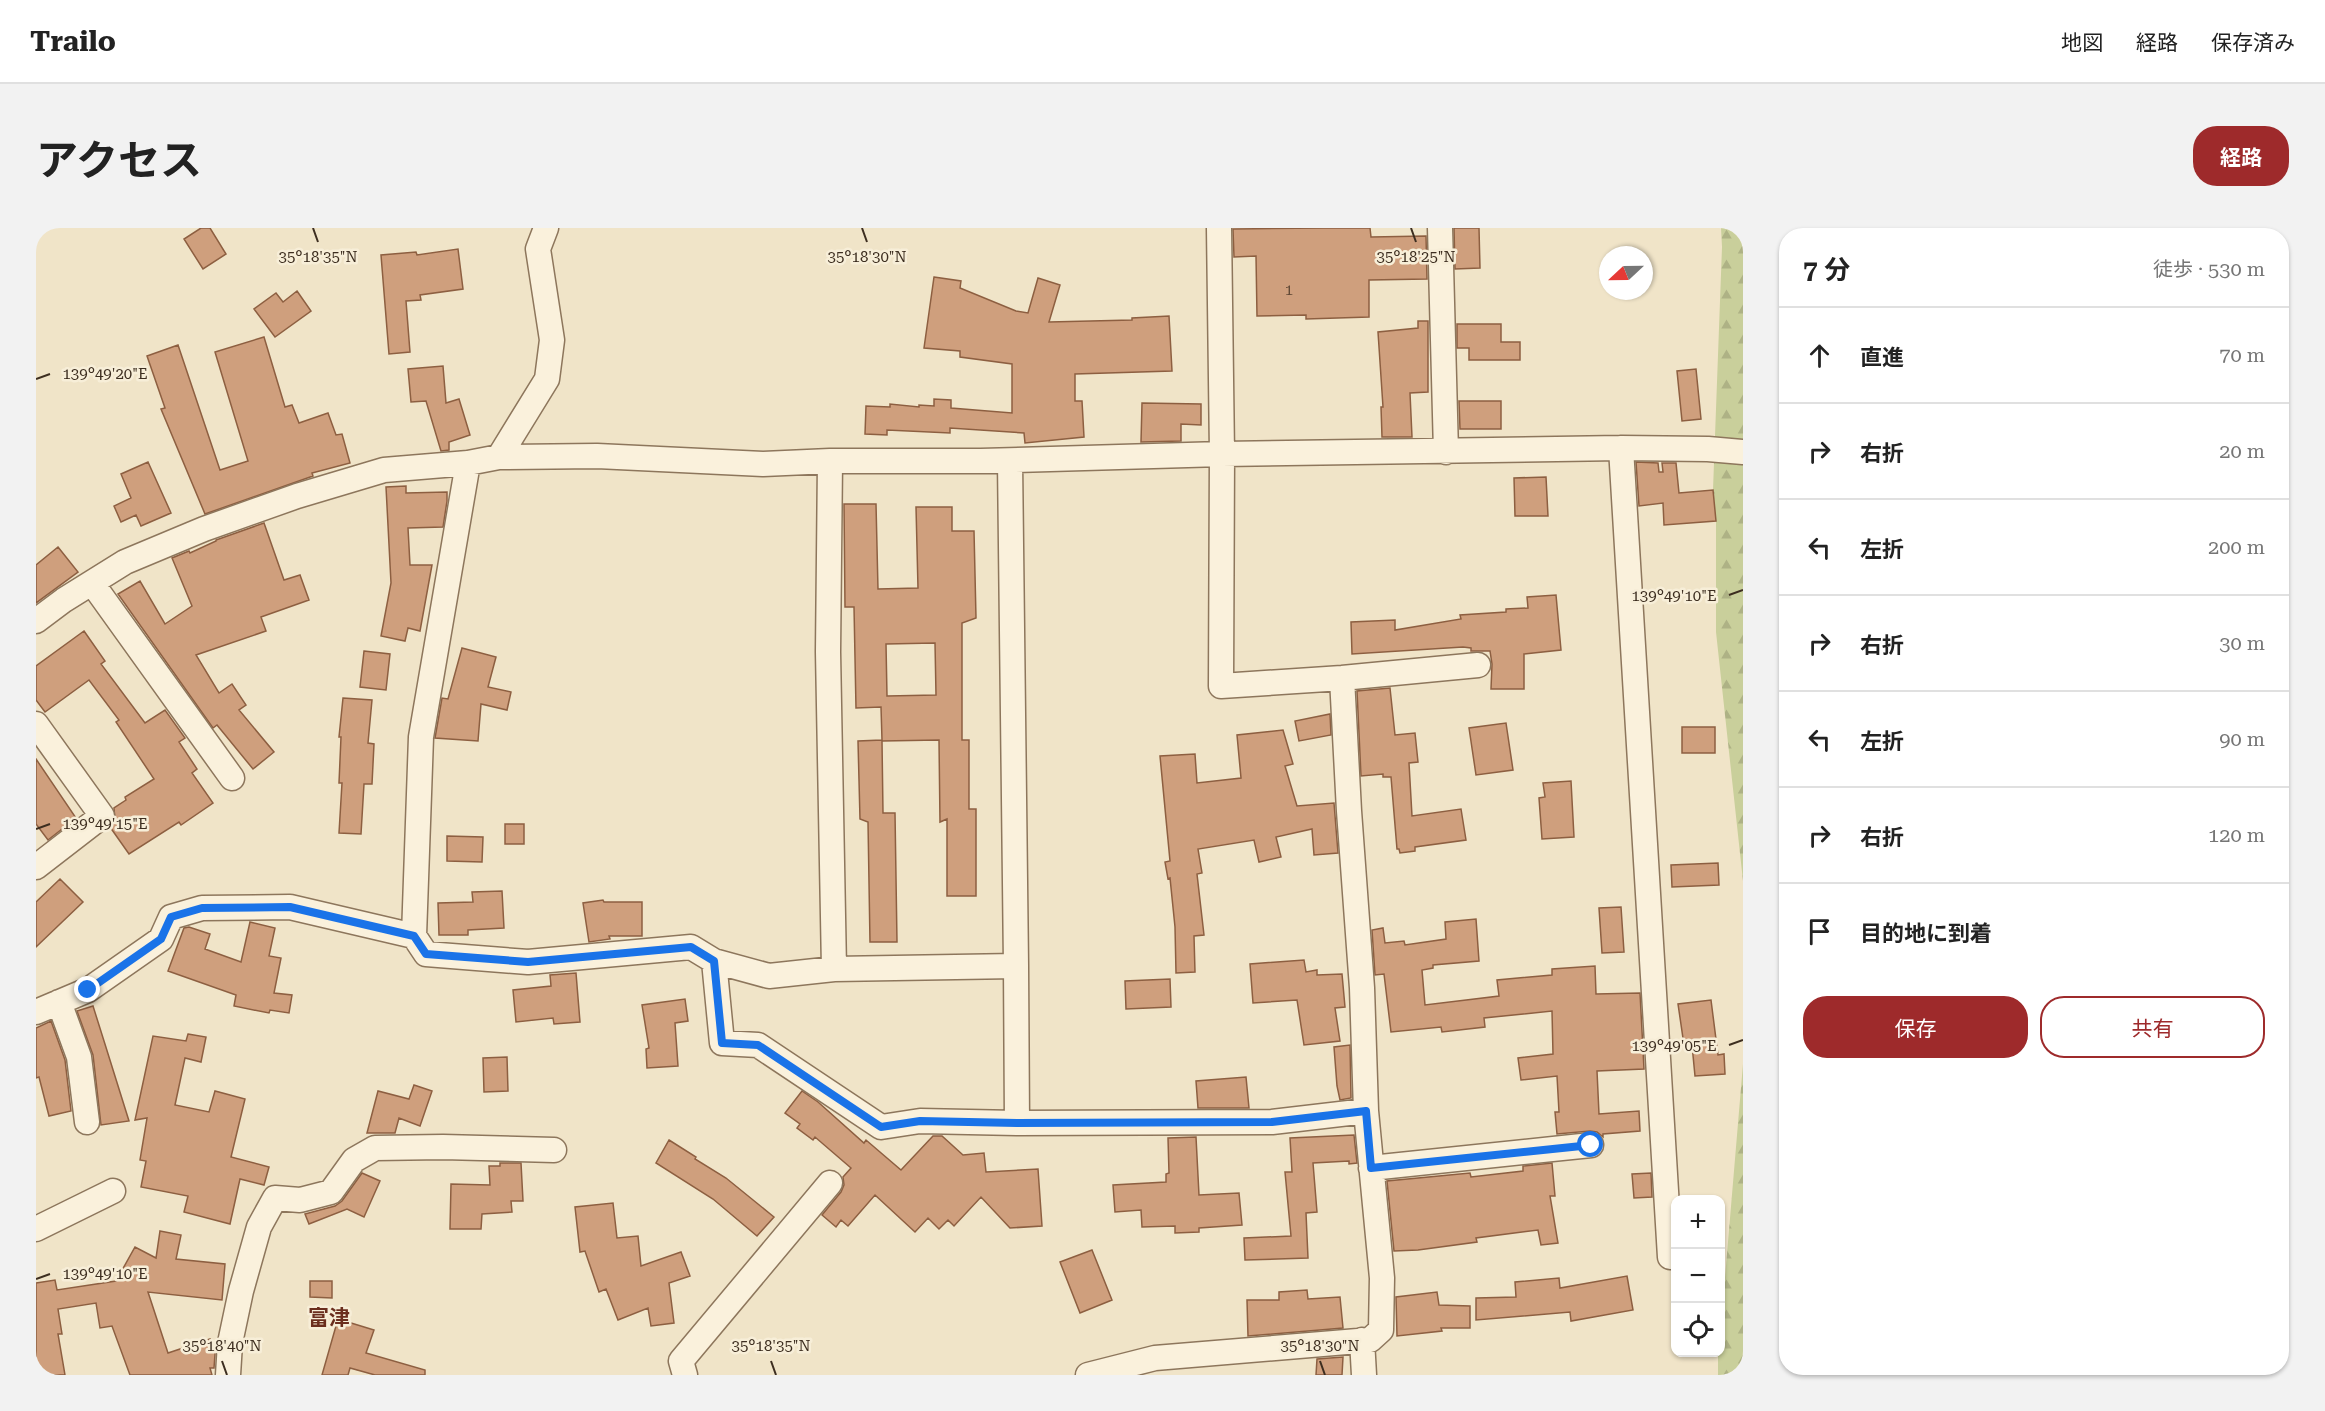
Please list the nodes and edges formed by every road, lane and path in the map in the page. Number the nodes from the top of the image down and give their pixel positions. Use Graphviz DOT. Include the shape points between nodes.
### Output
graph roads {
  1 [pos="546,228"];
  2 [pos="1219,228"];
  3 [pos="1440,228"];
  4 [pos="1621,448"];
  5 [pos="1446,452"];
  6 [pos="1743,452"];
  7 [pos="1222,454"];
  8 [pos="499,457"];
  9 [pos="830,461"];
  10 [pos="1010,461"];
  11 [pos="468,463"];
  12 [pos="92,583"];
  13 [pos="36,621"];
  14 [pos="1478,665"];
  15 [pos="1342,678"];
  16 [pos="36,724"];
  17 [pos="232,778"];
  18 [pos="36,867"];
  19 [pos="414,936"];
  20 [pos="714,961"];
  21 [pos="1016,966"];
  22 [pos="834,969"];
  23 [pos="59,1002"];
  24 [pos="36,1012"];
  25 [pos="1366,1111"];
  26 [pos="87,1122"];
  27 [pos="1017,1123"];
  28 [pos="1591,1145"];
  29 [pos="554,1150"];
  30 [pos="1371,1168"];
  31 [pos="830,1183"];
  32 [pos="113,1191"];
  33 [pos="36,1229"];
  34 [pos="1670,1257"];
  35 [pos="1362,1340"];
  36 [pos="228,1375"];
  37 [pos="685,1375"];
  38 [pos="1088,1375"];
  39 [pos="1364,1375"];
  1 -- 8 [label="street" via="538,249 552,340 547,379"];
  2 -- 7 [label="street"];
  3 -- 5 [label="street"];
  4 -- 5 [label="street"];
  4 -- 6 [label="street"];
  4 -- 34 [label="street"];
  5 -- 7 [label="street"];
  7 -- 10 [label="street"];
  7 -- 15 [label="street" via="1221,686"];
  8 -- 9 [label="street" via="597,456 763,464"];
  8 -- 11 [label="street"];
  9 -- 10 [label="street"];
  9 -- 22 [label="street" via="828,652"];
  10 -- 21 [label="street"];
  11 -- 12 [label="street" via="384,470 297,496 125,562"];
  11 -- 19 [label="street" via="421,737"];
  12 -- 13 [label="street"];
  12 -- 17 [label="street"];
  14 -- 15 [label="street"];
  15 -- 25 [label="street"];
  16 -- 18 [label="street" via="102,816"];
  19 -- 20 [label="street" via="426,954 528,962 691,947"];
  19 -- 23 [label="street" via="290,907 202,908 171,917 161,939 88,990"];
  20 -- 22 [label="street" via="769,976"];
  20 -- 27 [label="street" via="722,1043 758,1045 881,1127 920,1121"];
  21 -- 22 [label="street"];
  21 -- 27 [label="street"];
  23 -- 24 [label="street"];
  23 -- 26 [label="street" via="79,1057"];
  25 -- 27 [label="street" via="1272,1122"];
  25 -- 30 [label="street"];
  28 -- 30 [label="street"];
  29 -- 36 [label="street" via="375,1148 354,1160 331,1192 300,1200 275,1198 259,1227 241,1291"];
  30 -- 35 [label="street" via="1382,1278 1381,1330 1370,1340"];
  31 -- 37 [label="street" via="681,1361"];
  32 -- 33 [label="street"];
  35 -- 38 [label="street" via="1155,1358"];
  35 -- 39 [label="street"];
}
